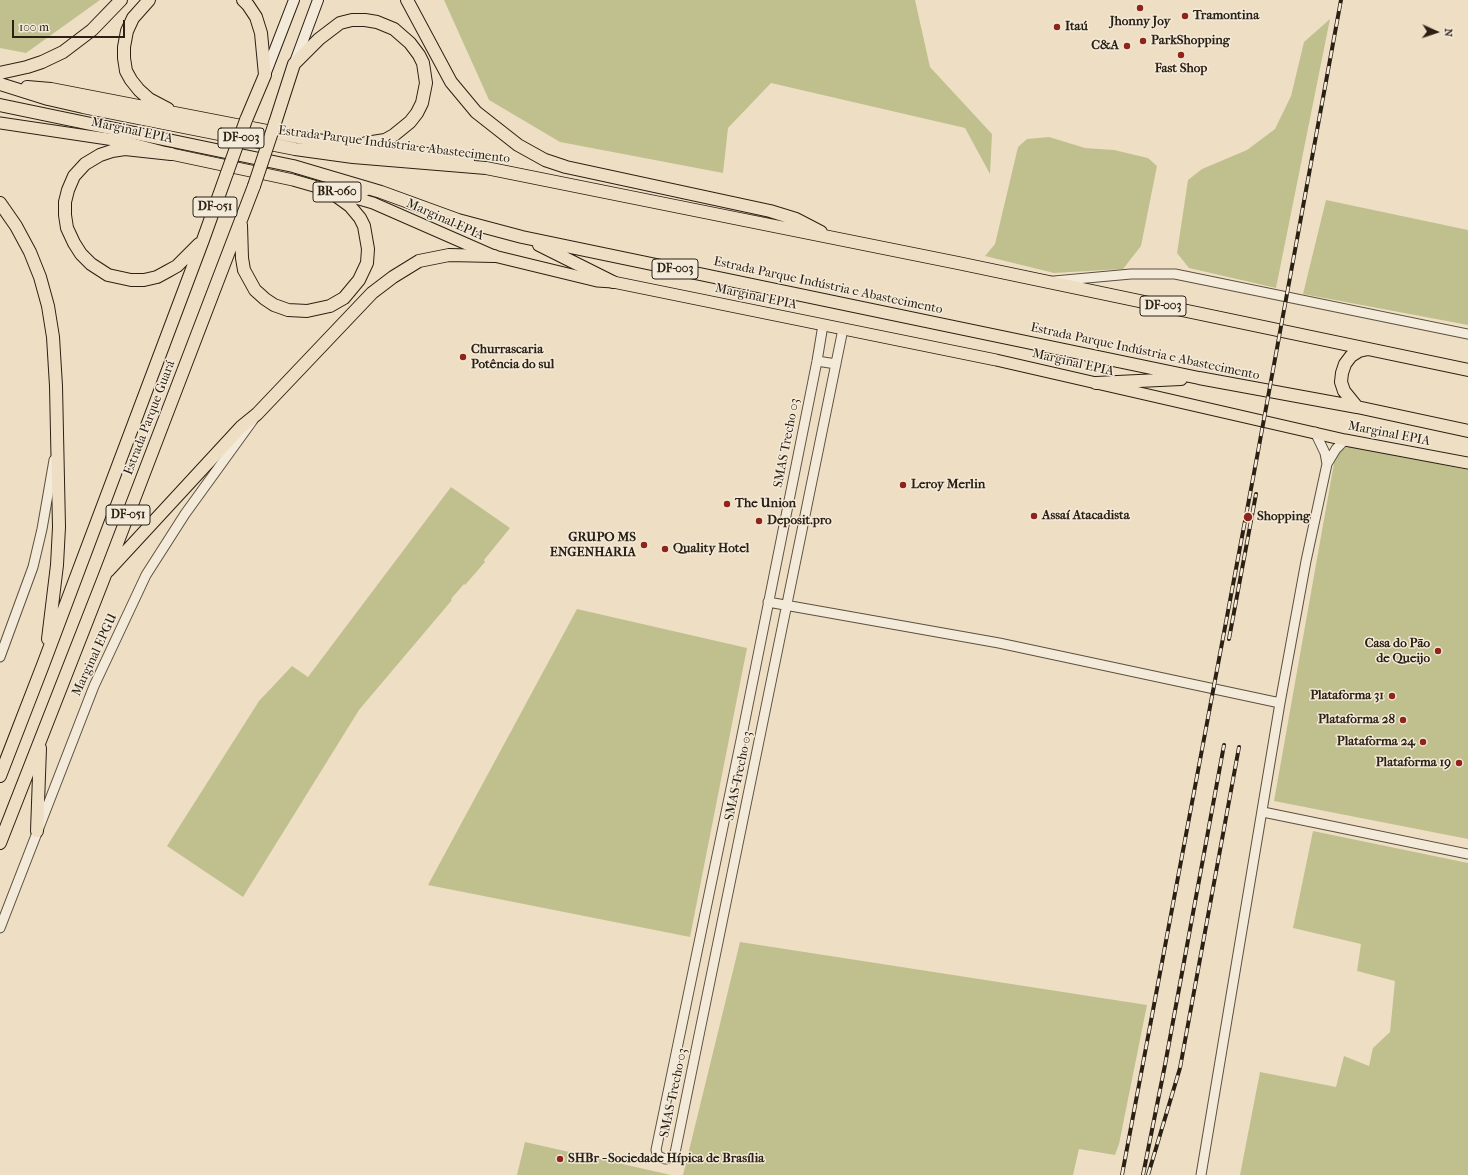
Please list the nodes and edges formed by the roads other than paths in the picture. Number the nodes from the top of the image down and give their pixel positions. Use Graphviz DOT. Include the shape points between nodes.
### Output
graph roads {
  1 [pos="121,0"];
  2 [pos="149,0"];
  3 [pos="243,0"];
  4 [pos="294,0"];
  5 [pos="318,0"];
  6 [pos="407,0"];
  7 [pos="294,64"];
  8 [pos="0,73"];
  9 [pos="265,75"];
  10 [pos="0,84"];
  11 [pos="0,105"];
  12 [pos="182,116"];
  13 [pos="0,123"];
  14 [pos="349,145"];
  15 [pos="171,154"];
  16 [pos="486,168"];
  17 [pos="372,189"];
  18 [pos="331,190"];
  19 [pos="0,203"];
  20 [pos="240,218"];
  21 [pos="522,237"];
  22 [pos="203,240"];
  23 [pos="837,240"];
  24 [pos="494,256"];
  25 [pos="613,282"];
  26 [pos="1044,282"];
  27 [pos="823,325"];
  28 [pos="843,329"];
  29 [pos="1468,334"];
  30 [pos="1368,349"];
  31 [pos="817,361"];
  32 [pos="836,364"];
  33 [pos="1468,370"];
  34 [pos="1199,378"];
  35 [pos="1096,383"];
  36 [pos="1357,407"];
  37 [pos="257,414"];
  38 [pos="1468,431"];
  39 [pos="1315,432"];
  40 [pos="58,439"];
  41 [pos="1345,440"];
  42 [pos="1468,463"];
  43 [pos="1327,464"];
  44 [pos="105,574"];
  45 [pos="768,602"];
  46 [pos="787,606"];
  47 [pos="0,657"];
  48 [pos="43,665"];
  49 [pos="1280,703"];
  50 [pos="40,740"];
  51 [pos="741,740"];
  52 [pos="759,744"];
  53 [pos="739,750"];
  54 [pos="757,754"];
  55 [pos="0,776"];
  56 [pos="1263,812"];
  57 [pos="37,831"];
  58 [pos="0,843"];
  59 [pos="1468,854"];
  60 [pos="0,928"];
  61 [pos="1201,1175"];
  1 -- 8 [label="highway" via="92,30 63,52 42,62"];
  2 -- 12 [label="highway" via="127,31 124,46 126,71 139,90 149,99"];
  3 -- 9 [label="highway" via="256,17 261,33"];
  4 -- 9 [label="main road, Estrada Parque Guará / DF-051"];
  5 -- 7 [label="main road, Estrada Parque Guará / DF-051"];
  6 -- 23 [label="highway" via="455,87 476,112 518,145 545,160 566,167 770,211 796,219"];
  7 -- 14 [label="highway" via="331,29 352,20 377,22 394,28 419,55 425,74 425,92 417,113 410,122 385,140"];
  7 -- 20 [label="highway, Estrada Parque Guará / DF-051, bridge" via="254,186"];
  9 -- 22 [label="highway, Estrada Parque Guará / DF-051, bridge"];
  10 -- 12 [label="highway" via="51,89"];
  10 -- 16 [label="highway, Estrada Parque Indústria e Abastecimento / DF-003" via="84,107 295,149 353,157"];
  11 -- 17 [label="highway, Estrada Parque Indústria e Abastecimento / DF-003" via="293,166"];
  12 -- 14 [label="highway"];
  13 -- 15 [label="main road, Marginal EPIA / BR-060" via="120,140"];
  14 -- 16 [label="highway" via="452,157 471,161"];
  15 -- 18 [label="main road, Marginal EPIA / BR-060"];
  15 -- 22 [label="highway" via="125,149 100,155 85,164 74,176 68,190 65,202 67,228 81,254 91,264 108,275 131,280 157,277 177,266"];
  16 -- 23 [label="highway, Estrada Parque Indústria e Abastecimento / DF-003"];
  17 -- 18 [label="highway"];
  17 -- 21 [label="highway, Estrada Parque Indústria e Abastecimento / DF-003" via="458,220"];
  18 -- 20 [label="highway" via="360,218 368,249 367,263 359,280 344,298 330,306 307,311 288,310 274,306 255,290 244,270"];
  18 -- 24 [label="main road, Marginal EPIA / BR-060" via="373,203"];
  19 -- 40 [label="highway" via="30,252 48,306 54,344"];
  20 -- 44 [label="highway, Estrada Parque Guará / DF-051"];
  21 -- 25 [label="highway"];
  21 -- 34 [label="highway, Estrada Parque Indústria e Abastecimento / DF-003"];
  22 -- 48 [label="highway, Estrada Parque Guará / DF-051"];
  23 -- 26 [label="highway, Estrada Parque Indústria e Abastecimento / DF-003"];
  24 -- 25 [label="main road, Marginal EPIA / BR-060"];
  24 -- 37 [label="highway" via="435,257 392,276 372,293"];
  25 -- 27 [label="main road, Marginal EPIA"];
  26 -- 29 [label="street" via="1131,274 1175,274"];
  26 -- 30 [label="highway, Estrada Parque Indústria e Abastecimento / DF-003"];
  27 -- 28 [label="main road, Marginal EPIA"];
  27 -- 31 [label="street, SMAS Trecho 03"];
  28 -- 32 [label="street, SMAS Trecho 03"];
  28 -- 35 [label="main road, Marginal EPIA"];
  30 -- 33 [label="highway, Estrada Parque Indústria e Abastecimento / DF-003"];
  30 -- 36 [label="highway" via="1351,356 1342,373 1344,391"];
  31 -- 32 [label="street"];
  31 -- 45 [label="street, SMAS Trecho 03"];
  32 -- 46 [label="street, SMAS Trecho 03"];
  34 -- 35 [label="highway"];
  34 -- 36 [label="highway, Estrada Parque Indústria e Abastecimento / DF-003"];
  35 -- 39 [label="main road, Marginal EPIA"];
  36 -- 38 [label="highway, Estrada Parque Indústria e Abastecimento / DF-003"];
  37 -- 44 [label="highway" via="241,427"];
  37 -- 57 [label="street, Marginal EPGU" via="185,514 146,575 94,686"];
  39 -- 41 [label="main road, Marginal EPIA"];
  39 -- 43 [label="street"];
  40 -- 47 [label="street" via="33,567"];
  40 -- 48 [label="highway" via="58,565"];
  41 -- 42 [label="main road, Marginal EPIA"];
  41 -- 43 [label="street"];
  43 -- 49 [label="street"];
  44 -- 50 [label="highway, Estrada Parque Guará / DF-051"];
  45 -- 46 [label="street"];
  45 -- 51 [label="street, SMAS Trecho 03"];
  46 -- 49 [label="street" via="998,643"];
  46 -- 52 [label="street, SMAS Trecho 03"];
  48 -- 55 [label="highway, Estrada Parque Guará / DF-051"];
  49 -- 56 [label="street"];
  50 -- 57 [label="highway"];
  50 -- 58 [label="highway, Estrada Parque Guará / DF-051"];
  51 -- 52 [label="street"];
  51 -- 53 [label="street, SMAS Trecho 03"];
  52 -- 54 [label="street, SMAS Trecho 03"];
  53 -- 54 [label="street"];
  53 -- 54 [label="street, SMAS Trecho 03" via="656,1150 661,1158 671,1158 675,1153"];
  56 -- 59 [label="street"];
  56 -- 61 [label="street"];
  57 -- 60 [label="street, Marginal EPGU"];
}
